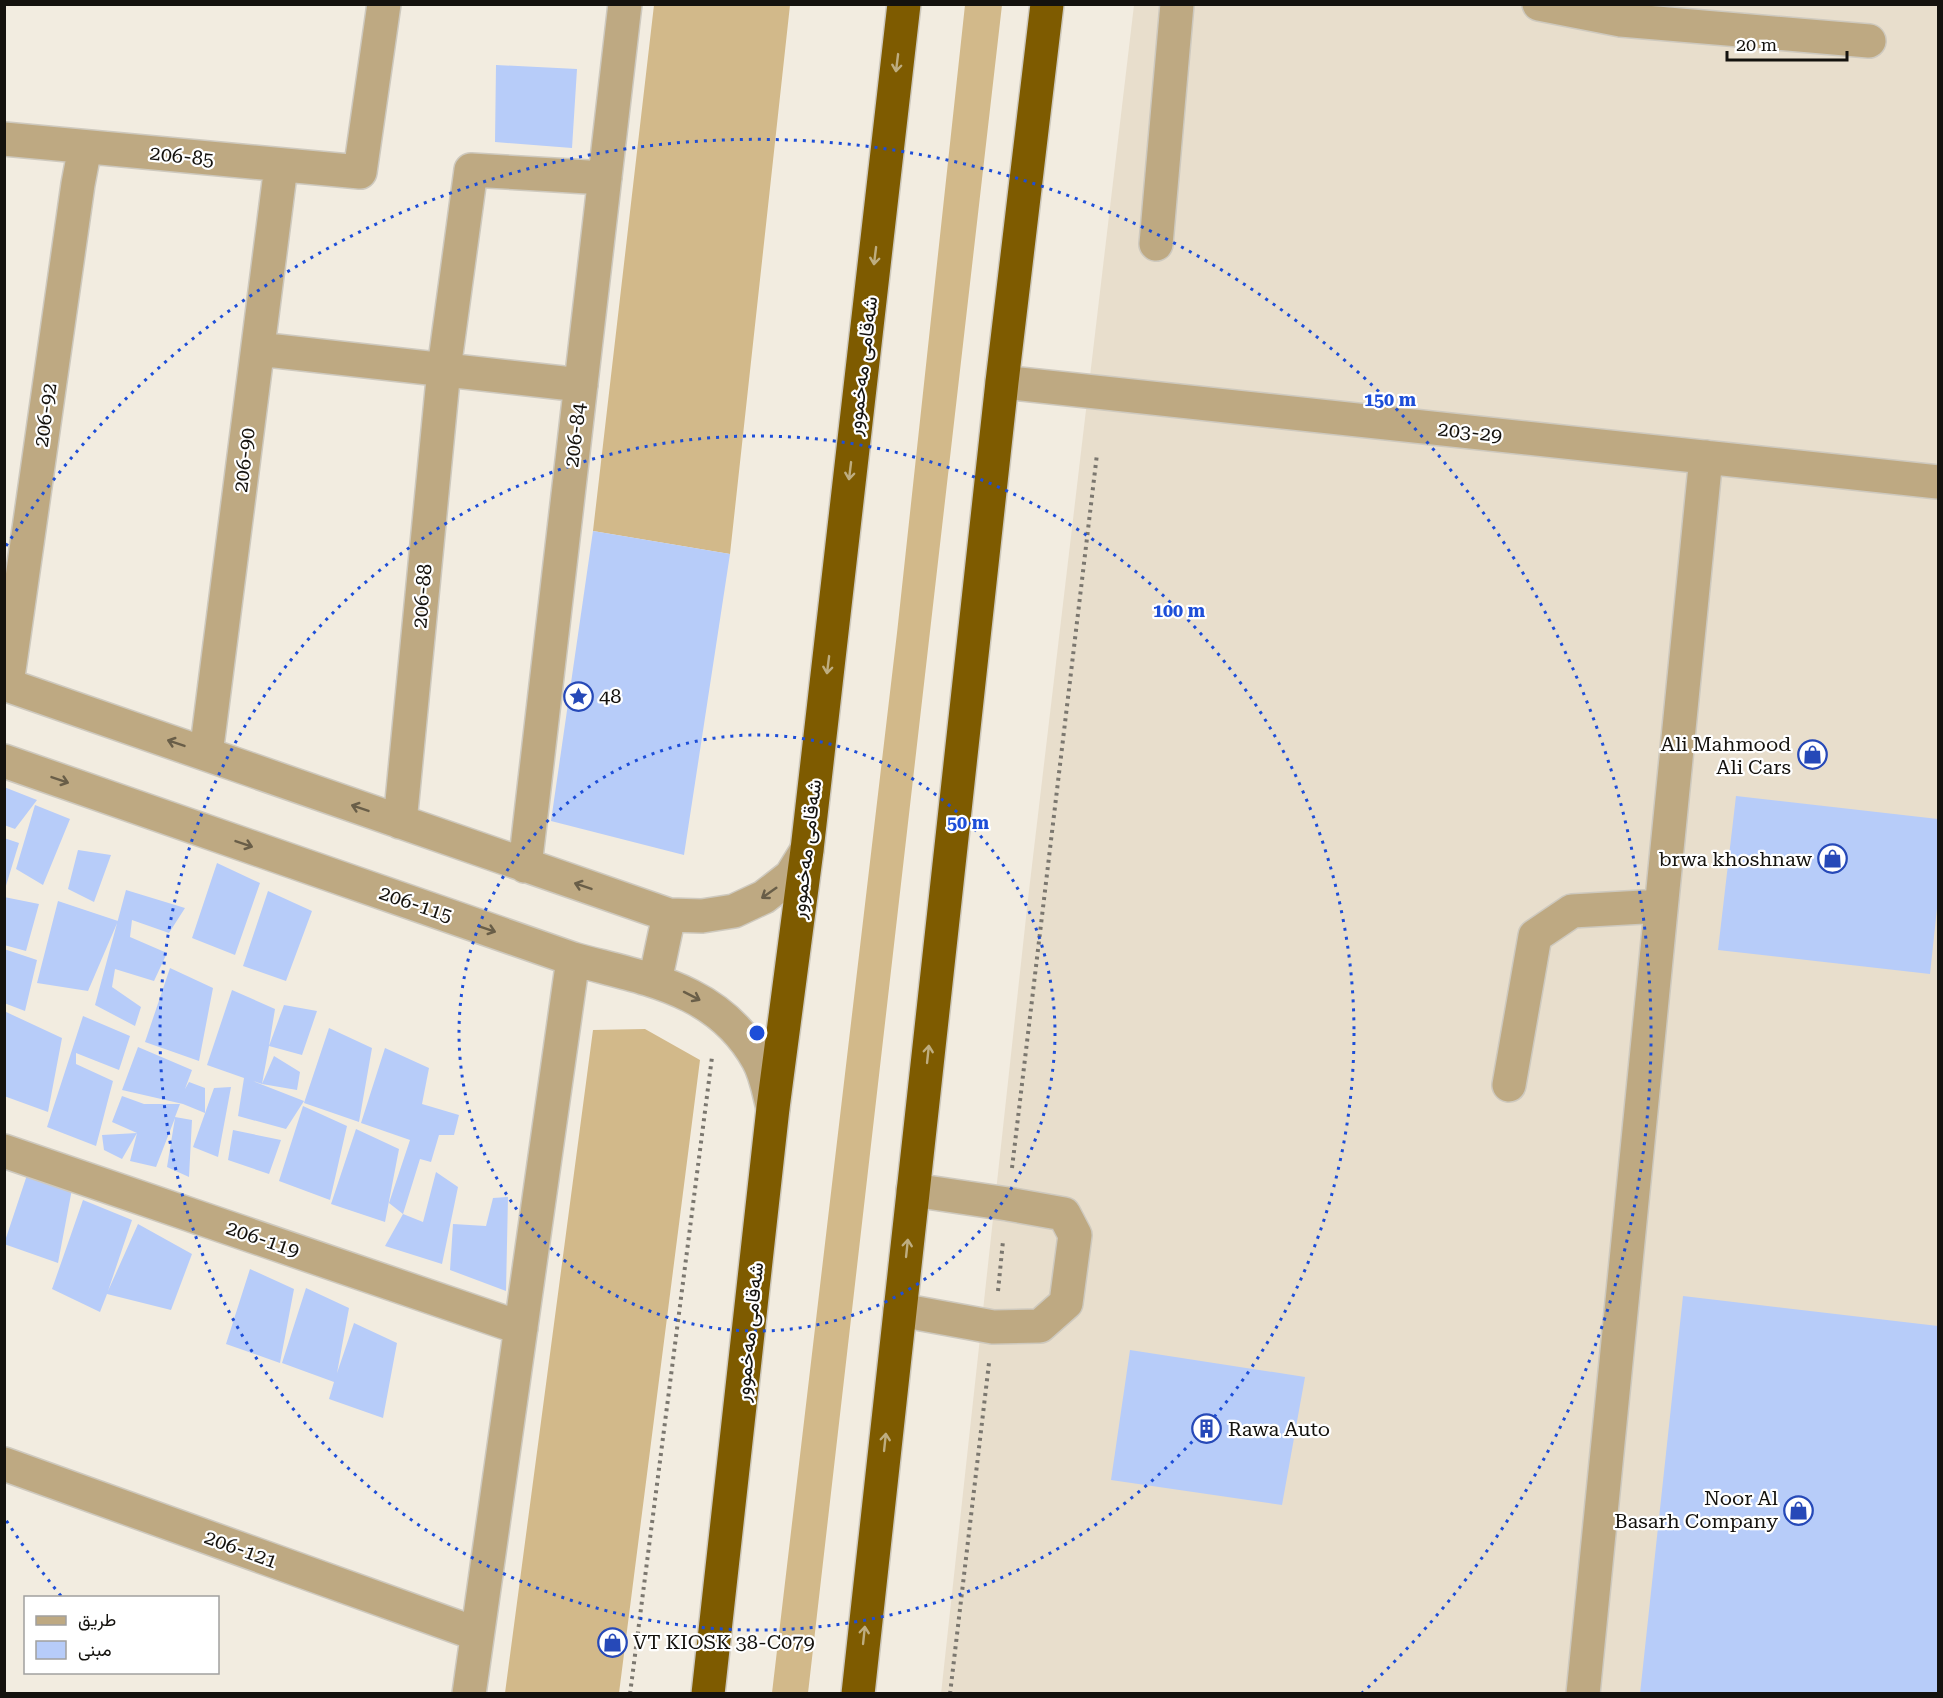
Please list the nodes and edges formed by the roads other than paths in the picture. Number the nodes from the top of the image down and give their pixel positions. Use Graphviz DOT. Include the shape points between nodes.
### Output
graph roads {
  1 [pos="384,4"];
  2 [pos="625,4"];
  3 [pos="904,4"];
  4 [pos="1047,4"];
  5 [pos="1177,4"];
  6 [pos="1539,4"];
  7 [pos="1869,41"];
  8 [pos="4,139"];
  9 [pos="85,147"];
  10 [pos="281,166"];
  11 [pos="605,178"];
  12 [pos="1156,244"];
  13 [pos="258,349"];
  14 [pos="444,369"];
  15 [pos="1002,381"];
  16 [pos="581,385"];
  17 [pos="1706,457"];
  18 [pos="1938,482"];
  19 [pos="6,684"];
  20 [pos="206,754"];
  21 [pos="4,760"];
  22 [pos="400,822"];
  23 [pos="807,850"];
  24 [pos="525,866"];
  25 [pos="1661,906"];
  26 [pos="669,915"];
  27 [pos="573,959"];
  28 [pos="655,981"];
  29 [pos="1509,1085"];
  30 [pos="773,1108"];
  31 [pos="4,1151"];
  32 [pos="913,1190"];
  33 [pos="900,1310"];
  34 [pos="521,1328"];
  35 [pos="4,1464"];
  36 [pos="477,1634"];
  37 [pos="469,1694"];
  38 [pos="708,1694"];
  39 [pos="858,1694"];
  40 [pos="1583,1694"];
  1 -- 10 [label="street, 206-85" via="360,172"];
  2 -- 11 [label="street, 206-84"];
  3 -- 23 [label="highway, شەقامی مەخموور, one-way"];
  4 -- 15 [label="highway"];
  5 -- 12 [label="street"];
  6 -- 7 [label="street" via="1621,20"];
  8 -- 9 [label="street, 206-85"];
  9 -- 10 [label="street, 206-85"];
  9 -- 19 [label="street, 206-92"];
  10 -- 13 [label="street, 206-90"];
  11 -- 14 [label="street, 206-88" via="471,170"];
  11 -- 16 [label="street, 206-84"];
  13 -- 14 [label="street"];
  13 -- 20 [label="street, 206-90"];
  14 -- 16 [label="street"];
  14 -- 22 [label="street, 206-88"];
  15 -- 17 [label="street, 203-29"];
  32 -- 15 [label="highway, one-way"];
  16 -- 24 [label="street, 206-84"];
  17 -- 18 [label="street, 203-29"];
  17 -- 25 [label="street"];
  20 -- 19 [label="street, one-way"];
  22 -- 20 [label="street, one-way"];
  21 -- 27 [label="street, 206-115, one-way"];
  22 -- 24 [label="street"];
  23 -- 26 [label="street, one-way" via="791,876 764,897 734,911 702,916"];
  23 -- 30 [label="highway, شەقامی مەخموور"];
  26 -- 24 [label="street, one-way"];
  25 -- 29 [label="street" via="1572,912 1535,936"];
  25 -- 40 [label="street"];
  26 -- 28 [label="street"];
  27 -- 28 [label="street, 206-115"];
  27 -- 34 [label="street"];
  28 -- 30 [label="street, 206-115, one-way" via="697,998 743,1037 759,1062"];
  30 -- 38 [label="highway, شەقامی مەخموور"];
  31 -- 34 [label="street, 206-119"];
  33 -- 32 [label="highway, one-way"];
  32 -- 33 [label="street" via="1064,1214 1075,1235 1074,1246 1066,1303 1040,1326 993,1327"];
  39 -- 33 [label="highway, one-way"];
  34 -- 36 [label="street"];
  35 -- 36 [label="street, 206-121"];
  36 -- 37 [label="street"];
}
